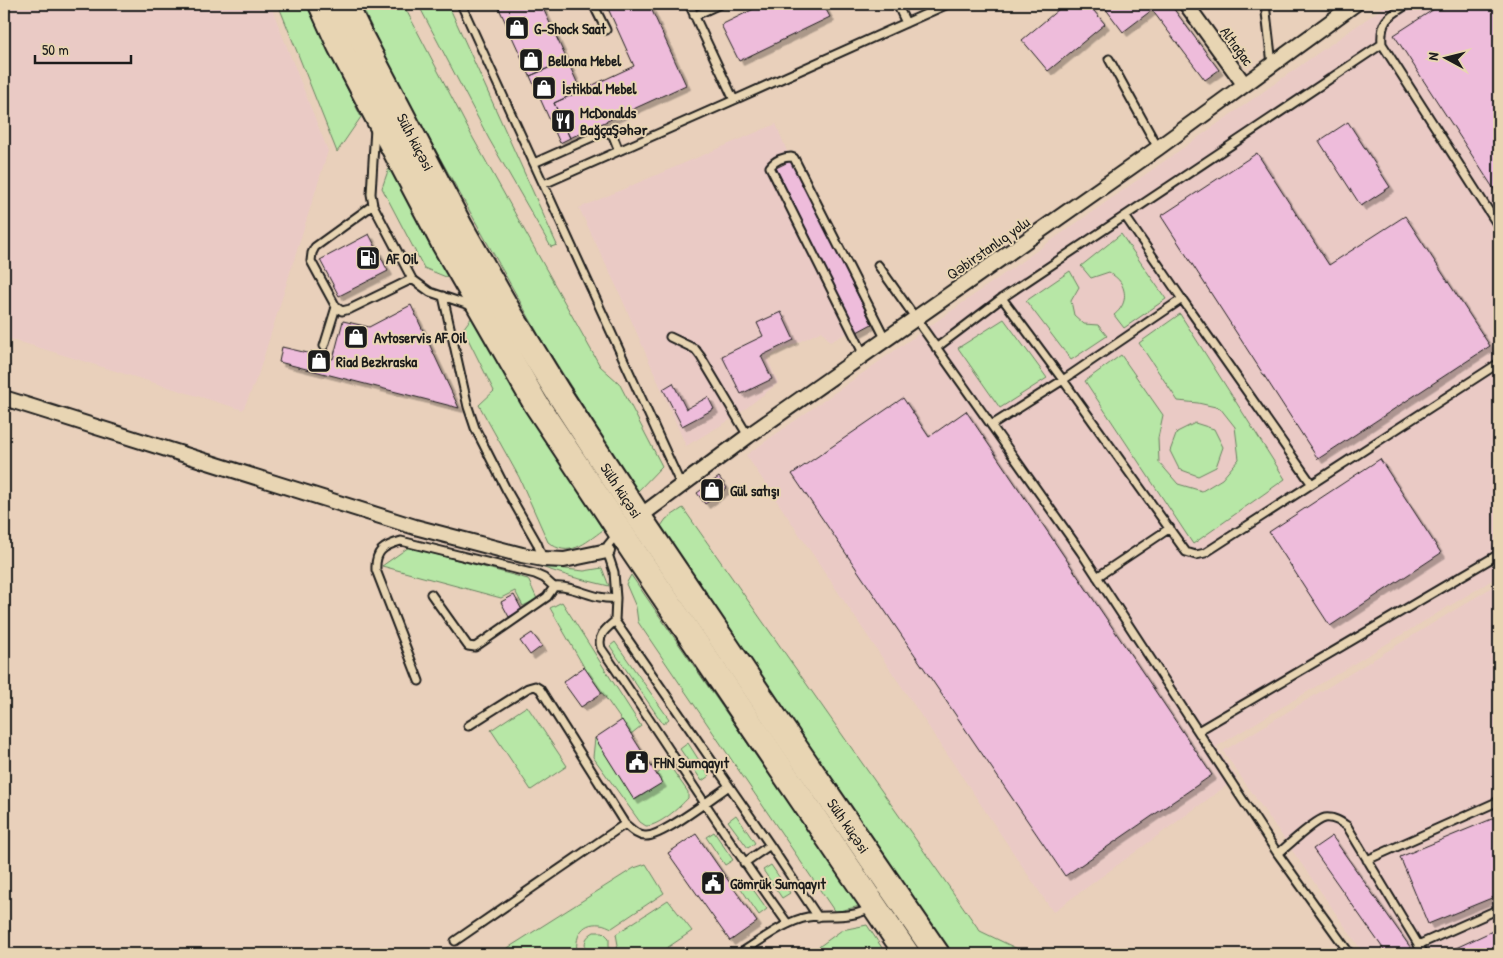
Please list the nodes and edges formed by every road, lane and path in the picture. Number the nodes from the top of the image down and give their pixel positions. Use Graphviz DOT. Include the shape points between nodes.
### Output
graph roads {
  1 [pos="321,4"];
  2 [pos="346,4"];
  3 [pos="461,4"];
  4 [pos="593,4"];
  5 [pos="689,4"];
  6 [pos="720,4"];
  7 [pos="898,4"];
  8 [pos="948,4"];
  9 [pos="1186,4"];
  10 [pos="1265,4"];
  11 [pos="1355,4"];
  12 [pos="1408,4"];
  13 [pos="694,16"];
  14 [pos="906,23"];
  15 [pos="606,30"];
  16 [pos="1382,44"];
  17 [pos="1108,59"];
  18 [pos="1272,64"];
  19 [pos="1244,84"];
  20 [pos="734,100"];
  21 [pos="376,115"];
  22 [pos="1158,148"];
  23 [pos="619,151"];
  24 [pos="534,163"];
  25 [pos="544,184"];
  26 [pos="373,205"];
  27 [pos="1125,216"];
  28 [pos="1499,227"];
  29 [pos="878,265"];
  30 [pos="412,279"];
  31 [pos="443,296"];
  32 [pos="1002,298"];
  33 [pos="1182,299"];
  34 [pos="336,307"];
  35 [pos="482,310"];
  36 [pos="916,319"];
  37 [pos="670,337"];
  38 [pos="886,340"];
  39 [pos="324,346"];
  40 [pos="936,348"];
  41 [pos="864,355"];
  42 [pos="1499,363"];
  43 [pos="1063,380"];
  44 [pos="4,398"];
  45 [pos="992,425"];
  46 [pos="748,436"];
  47 [pos="1311,483"];
  48 [pos="681,485"];
  49 [pos="639,517"];
  50 [pos="1170,528"];
  51 [pos="620,531"];
  52 [pos="607,551"];
  53 [pos="1499,554"];
  54 [pos="543,559"];
  55 [pos="1097,577"];
  56 [pos="554,587"];
  57 [pos="431,594"];
  58 [pos="616,598"];
  59 [pos="615,621"];
  60 [pos="419,681"];
  61 [pos="468,726"];
  62 [pos="1198,731"];
  63 [pos="729,786"];
  64 [pos="1499,801"];
  65 [pos="705,803"];
  66 [pos="625,824"];
  67 [pos="770,845"];
  68 [pos="1278,854"];
  69 [pos="1366,860"];
  70 [pos="744,863"];
  71 [pos="874,906"];
  72 [pos="1499,909"];
  73 [pos="818,917"];
  74 [pos="788,924"];
  75 [pos="456,941"];
  76 [pos="1418,945"];
  77 [pos="739,954"];
  78 [pos="907,954"];
  79 [pos="937,954"];
  80 [pos="1350,954"];
  81 [pos="1424,954"];
  1 -- 21 [label="highway, Sülh küçəsi"];
  2 -- 49 [label="highway, Sülh küçəsi" via="360,37 461,228 510,314"];
  3 -- 24 [label="lane"];
  4 -- 15 [label="lane"];
  5 -- 13 [label="lane"];
  6 -- 13 [label="lane"];
  7 -- 14 [label="lane"];
  8 -- 14 [label="lane"];
  9 -- 19 [label="street, Altıağac"];
  10 -- 18 [label="lane"];
  11 -- 18 [label="street, Qəbirstanlıq yolu"];
  12 -- 16 [label="lane" via="1386,20 1381,31"];
  13 -- 20 [label="lane"];
  14 -- 20 [label="lane"];
  16 -- 27 [label="lane"];
  16 -- 28 [label="lane"];
  17 -- 22 [label="lane"];
  18 -- 19 [label="street, Qəbirstanlıq yolu"];
  19 -- 22 [label="street, Qəbirstanlıq yolu"];
  20 -- 23 [label="lane"];
  21 -- 26 [label="lane"];
  21 -- 35 [label="highway, Sülh küçəsi"];
  22 -- 36 [label="street, Qəbirstanlıq yolu"];
  23 -- 24 [label="lane" via="613,136 606,131"];
  23 -- 25 [label="lane"];
  24 -- 25 [label="lane"];
  25 -- 48 [label="lane"];
  26 -- 30 [label="lane"];
  26 -- 34 [label="lane" via="312,253 311,261"];
  27 -- 32 [label="lane"];
  27 -- 33 [label="lane"];
  29 -- 36 [label="lane"];
  30 -- 31 [label="lane" via="430,292"];
  30 -- 34 [label="lane" via="350,309 342,311"];
  31 -- 35 [label="lane"];
  31 -- 54 [label="lane" via="475,428"];
  32 -- 40 [label="lane"];
  32 -- 43 [label="lane"];
  33 -- 43 [label="lane"];
  33 -- 47 [label="lane"];
  34 -- 39 [label="lane"];
  35 -- 51 [label="highway, Sülh küçəsi" via="536,404"];
  36 -- 38 [label="street, Qəbirstanlıq yolu"];
  36 -- 40 [label="lane"];
  37 -- 46 [label="lane" via="695,349"];
  38 -- 41 [label="street, Qəbirstanlıq yolu"];
  38 -- 41 [label="lane" via="794,158 791,156 774,163 770,167"];
  40 -- 45 [label="lane"];
  41 -- 46 [label="street, Qəbirstanlıq yolu"];
  42 -- 47 [label="lane"];
  43 -- 45 [label="lane"];
  43 -- 50 [label="lane"];
  44 -- 54 [label="street" via="415,528"];
  45 -- 55 [label="lane"];
  46 -- 48 [label="street, Qəbirstanlıq yolu"];
  47 -- 50 [label="lane" via="1204,553 1186,552"];
  48 -- 49 [label="street, Qəbirstanlıq yolu"];
  49 -- 51 [label="highway"];
  49 -- 79 [label="highway, Sülh küçəsi"];
  50 -- 55 [label="lane"];
  51 -- 52 [label="lane" via="612,538"];
  51 -- 71 [label="highway, Sülh küçəsi"];
  52 -- 54 [label="street" via="571,559"];
  52 -- 58 [label="lane" via="614,572"];
  53 -- 62 [label="lane"];
  55 -- 62 [label="lane"];
  56 -- 57 [label="lane" via="547,598 475,647 468,646"];
  56 -- 58 [label="lane" via="570,588 601,598"];
  56 -- 60 [label="lane" via="535,574 401,541 388,544 381,550 376,570"];
  58 -- 59 [label="lane"];
  59 -- 63 [label="lane"];
  59 -- 65 [label="lane" via="601,633 601,648"];
  61 -- 66 [label="lane" via="528,688 535,686 540,689"];
  62 -- 68 [label="lane"];
  63 -- 65 [label="lane"];
  63 -- 67 [label="lane"];
  64 -- 69 [label="lane"];
  65 -- 66 [label="lane" via="654,835 636,834"];
  65 -- 70 [label="lane"];
  66 -- 75 [label="lane"];
  67 -- 70 [label="lane"];
  67 -- 73 [label="lane"];
  68 -- 69 [label="lane" via="1326,818 1347,826"];
  68 -- 80 [label="lane"];
  69 -- 76 [label="lane"];
  70 -- 74 [label="lane"];
  71 -- 73 [label="lane" via="853,915"];
  71 -- 78 [label="highway, Sülh küçəsi"];
  72 -- 76 [label="lane"];
  73 -- 74 [label="lane"];
  74 -- 77 [label="lane"];
  76 -- 81 [label="lane"];
}
